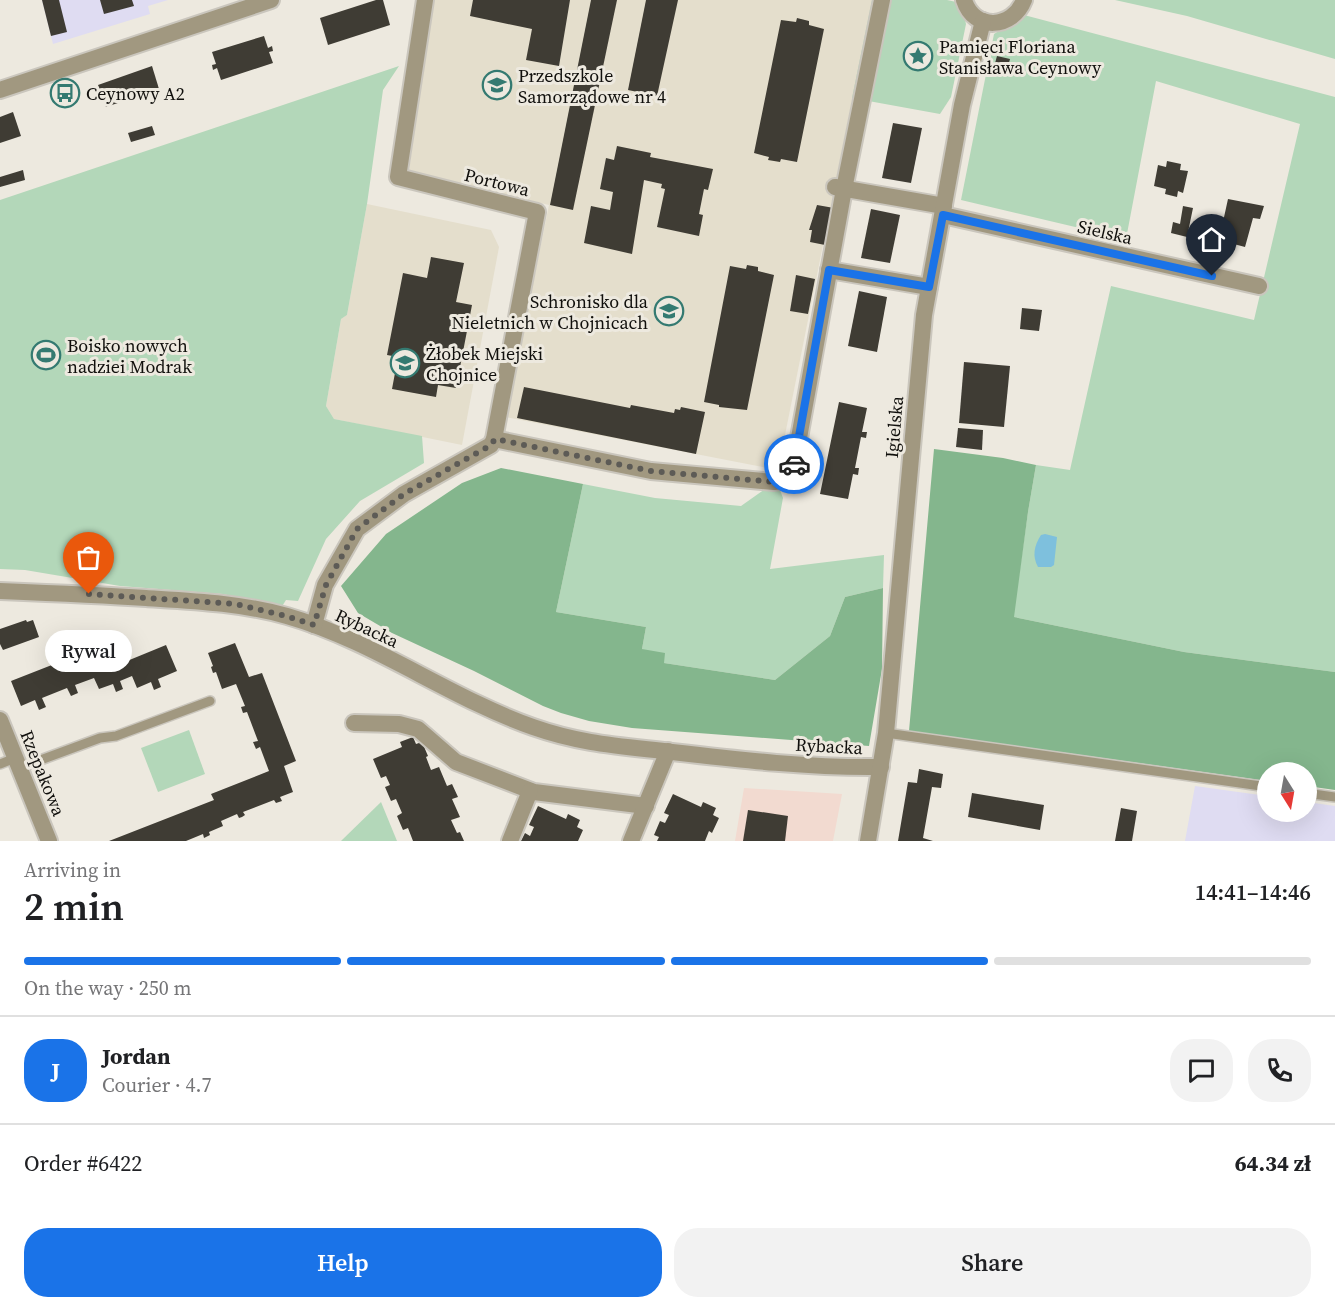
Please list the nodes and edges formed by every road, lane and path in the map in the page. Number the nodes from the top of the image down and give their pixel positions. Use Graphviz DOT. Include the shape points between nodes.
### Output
graph roads {
  1 [pos="271,0"];
  2 [pos="425,0"];
  3 [pos="882,0"];
  4 [pos="964,0"];
  5 [pos="1024,0"];
  6 [pos="983,21"];
  7 [pos="0,90"];
  8 [pos="839,188"];
  9 [pos="943,211"];
  10 [pos="829,270"];
  11 [pos="1259,286"];
  12 [pos="929,287"];
  13 [pos="495,439"];
  14 [pos="0,591"];
  15 [pos="314,625"];
  16 [pos="210,701"];
  17 [pos="0,720"];
  18 [pos="354,723"];
  19 [pos="886,734"];
  20 [pos="668,752"];
  21 [pos="12,763"];
  22 [pos="881,767"];
  23 [pos="1257,786"];
  24 [pos="530,791"];
  25 [pos="1317,795"];
  26 [pos="1335,797"];
  27 [pos="646,806"];
  28 [pos="49,841"];
  29 [pos="510,841"];
  30 [pos="630,841"];
  31 [pos="868,841"];
  1 -- 7 [label="street"];
  2 -- 13 [label="street, Portowa" via="398,177 537,212"];
  3 -- 8 [label="street"];
  4 -- 6 [label="street"];
  5 -- 6 [label="street" via="1012,18 993,23"];
  6 -- 9 [label="street, Igielska" via="962,105"];
  8 -- 9 [label="street"];
  8 -- 10 [label="street"];
  9 -- 11 [label="street, Sielska"];
  9 -- 12 [label="street, Igielska"];
  10 -- 12 [label="street"];
  10 -- 13 [label="street" via="793,471 786,480 651,471"];
  12 -- 19 [label="street, Igielska"];
  13 -- 15 [label="street" via="491,445 404,494 357,529 326,585"];
  14 -- 15 [label="street, Rybacka" via="236,604"];
  15 -- 20 [label="street, Rybacka" via="533,727 596,744"];
  16 -- 21 [label="lane" via="116,736"];
  17 -- 21 [label="street, Rzepakowa"];
  18 -- 24 [label="street" via="399,724 418,729 456,762"];
  19 -- 22 [label="street, Igielska"];
  19 -- 23 [label="lane"];
  20 -- 22 [label="street, Rybacka" via="850,768"];
  20 -- 27 [label="street"];
  21 -- 28 [label="street, Rzepakowa"];
  22 -- 31 [label="street, Igielska"];
  24 -- 27 [label="street"];
  24 -- 29 [label="street"];
  25 -- 26 [label="lane"];
  27 -- 30 [label="street"];
}
